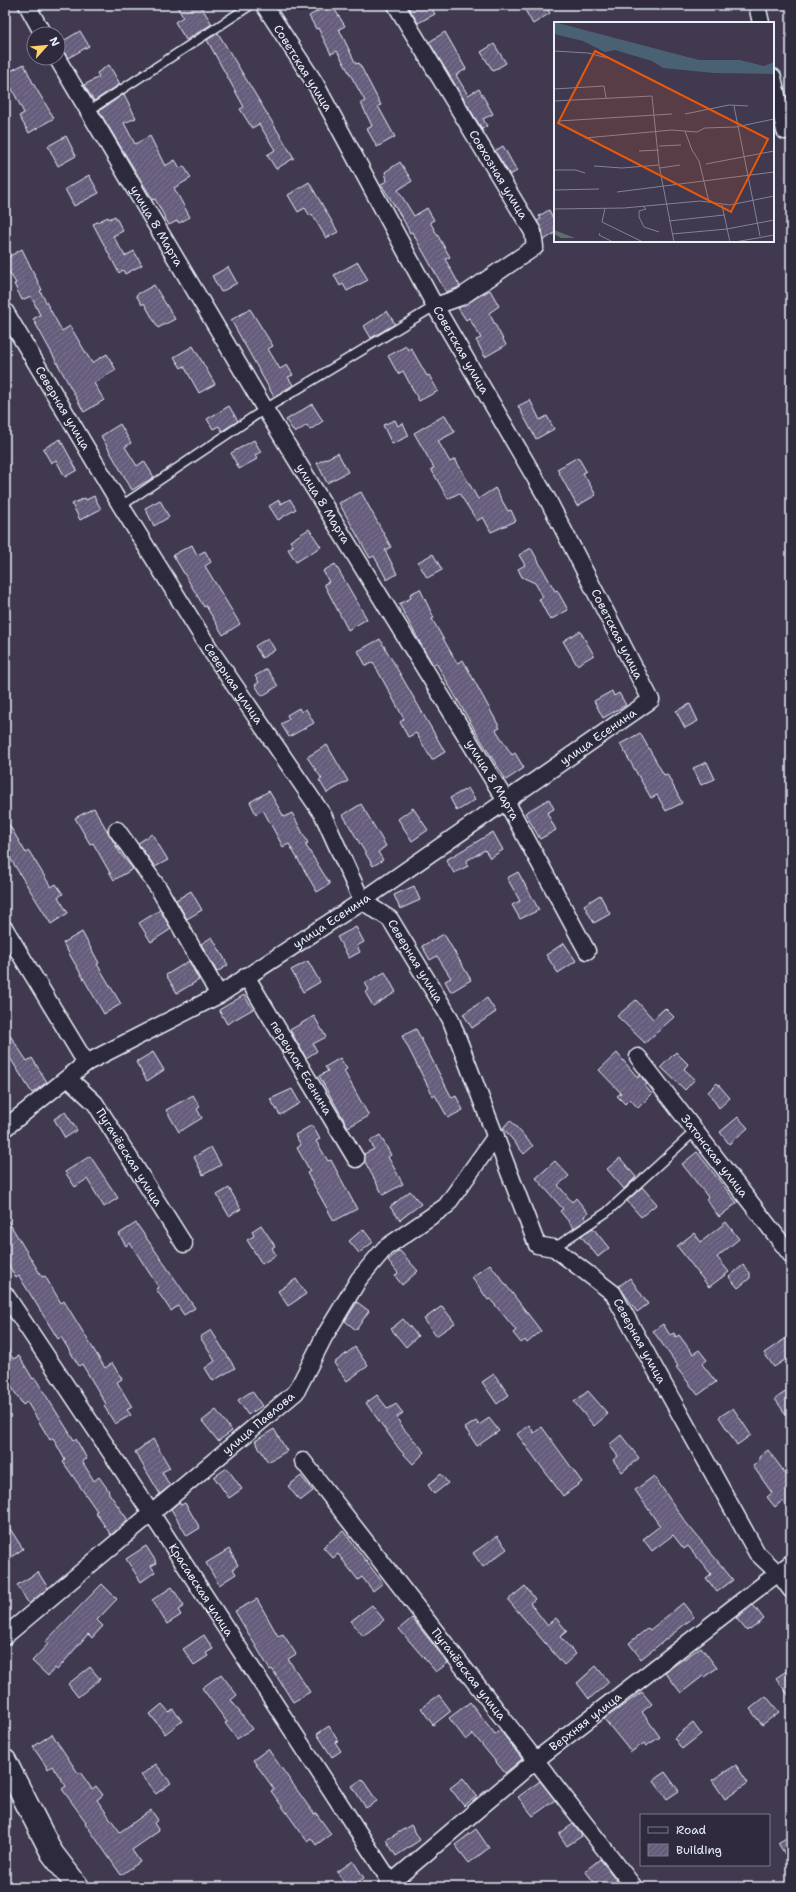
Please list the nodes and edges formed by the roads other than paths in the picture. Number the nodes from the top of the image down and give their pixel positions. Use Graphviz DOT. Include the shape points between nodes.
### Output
graph roads {
  1 [pos="27,5"];
  2 [pos="251,5"];
  3 [pos="264,5"];
  4 [pos="396,5"];
  5 [pos="757,5"];
  6 [pos="761,22"];
  7 [pos="39,26"];
  8 [pos="61,66"];
  9 [pos="774,81"];
  10 [pos="87,112"];
  11 [pos="785,131"];
  12 [pos="435,306"];
  13 [pos="5,311"];
  14 [pos="265,408"];
  15 [pos="121,506"];
  16 [pos="651,700"];
  17 [pos="506,802"];
  18 [pos="117,830"];
  19 [pos="362,901"];
  20 [pos="5,929"];
  21 [pos="587,950"];
  22 [pos="246,976"];
  23 [pos="219,995"];
  24 [pos="638,1057"];
  25 [pos="86,1063"];
  26 [pos="68,1078"];
  27 [pos="5,1128"];
  28 [pos="695,1131"];
  29 [pos="496,1136"];
  30 [pos="356,1159"];
  31 [pos="184,1244"];
  32 [pos="554,1248"];
  33 [pos="791,1255"];
  34 [pos="5,1294"];
  35 [pos="303,1461"];
  36 [pos="151,1513"];
  37 [pos="791,1563"];
  38 [pos="778,1574"];
  39 [pos="791,1590"];
  40 [pos="5,1636"];
  41 [pos="536,1760"];
  42 [pos="5,1761"];
  43 [pos="10,1787"];
  44 [pos="390,1886"];
  45 [pos="78,1887"];
  46 [pos="634,1887"];
  1 -- 7 [label="street"];
  2 -- 10 [label="lane"];
  3 -- 12 [label="street, Советская улица" via="315,83"];
  4 -- 12 [label="street, Совхозная улица" via="533,232 535,247 461,297"];
  5 -- 6 [label="street"];
  8 -- 10 [label="street, улица 8 Марта"];
  9 -- 11 [label="street"];
  10 -- 14 [label="street, улица 8 Марта"];
  12 -- 14 [label="lane"];
  12 -- 16 [label="street, Советская улица" via="548,500"];
  13 -- 15 [label="street, Северная улица"];
  14 -- 15 [label="lane"];
  14 -- 17 [label="street, улица 8 Марта"];
  15 -- 19 [label="street, Северная улица" via="213,654 323,816"];
  16 -- 17 [label="street, улица Есенина"];
  17 -- 19 [label="street, улица Есенина"];
  17 -- 21 [label="street, улица 8 Марта"];
  18 -- 23 [label="street" via="159,889"];
  19 -- 22 [label="street, улица Есенина"];
  19 -- 29 [label="street, Северная улица" via="390,919 450,1018"];
  20 -- 25 [label="street"];
  22 -- 23 [label="street, улица Есенина"];
  22 -- 30 [label="street, переулок Есенина"];
  23 -- 25 [label="street, улица Есенина"];
  24 -- 28 [label="street, Затонская улица"];
  25 -- 26 [label="street, улица Есенина"];
  26 -- 27 [label="street, улица Есенина"];
  26 -- 31 [label="street, Пугачёвская улица" via="95,1103"];
  28 -- 32 [label="lane" via="607,1212"];
  28 -- 33 [label="street, Затонская улица"];
  29 -- 32 [label="street, Северная улица" via="537,1245"];
  29 -- 36 [label="street, улица Павлова" via="446,1206 385,1248 359,1279 324,1337 296,1392"];
  32 -- 38 [label="street, Северная улица" via="613,1293 757,1553"];
  34 -- 36 [label="street, Красавская улица"];
  35 -- 41 [label="street, Пугачёвская улица"];
  36 -- 40 [label="street, улица Павлова"];
  36 -- 44 [label="street, Красавская улица"];
  37 -- 38 [label="street, Верхняя улица"];
  38 -- 39 [label="street, Северная улица"];
  38 -- 41 [label="street, Верхняя улица"];
  41 -- 44 [label="street, Верхняя улица"];
  41 -- 46 [label="street, Пугачёвская улица"];
  42 -- 43 [label="main road"];
  43 -- 45 [label="main road" via="52,1853"];
}
